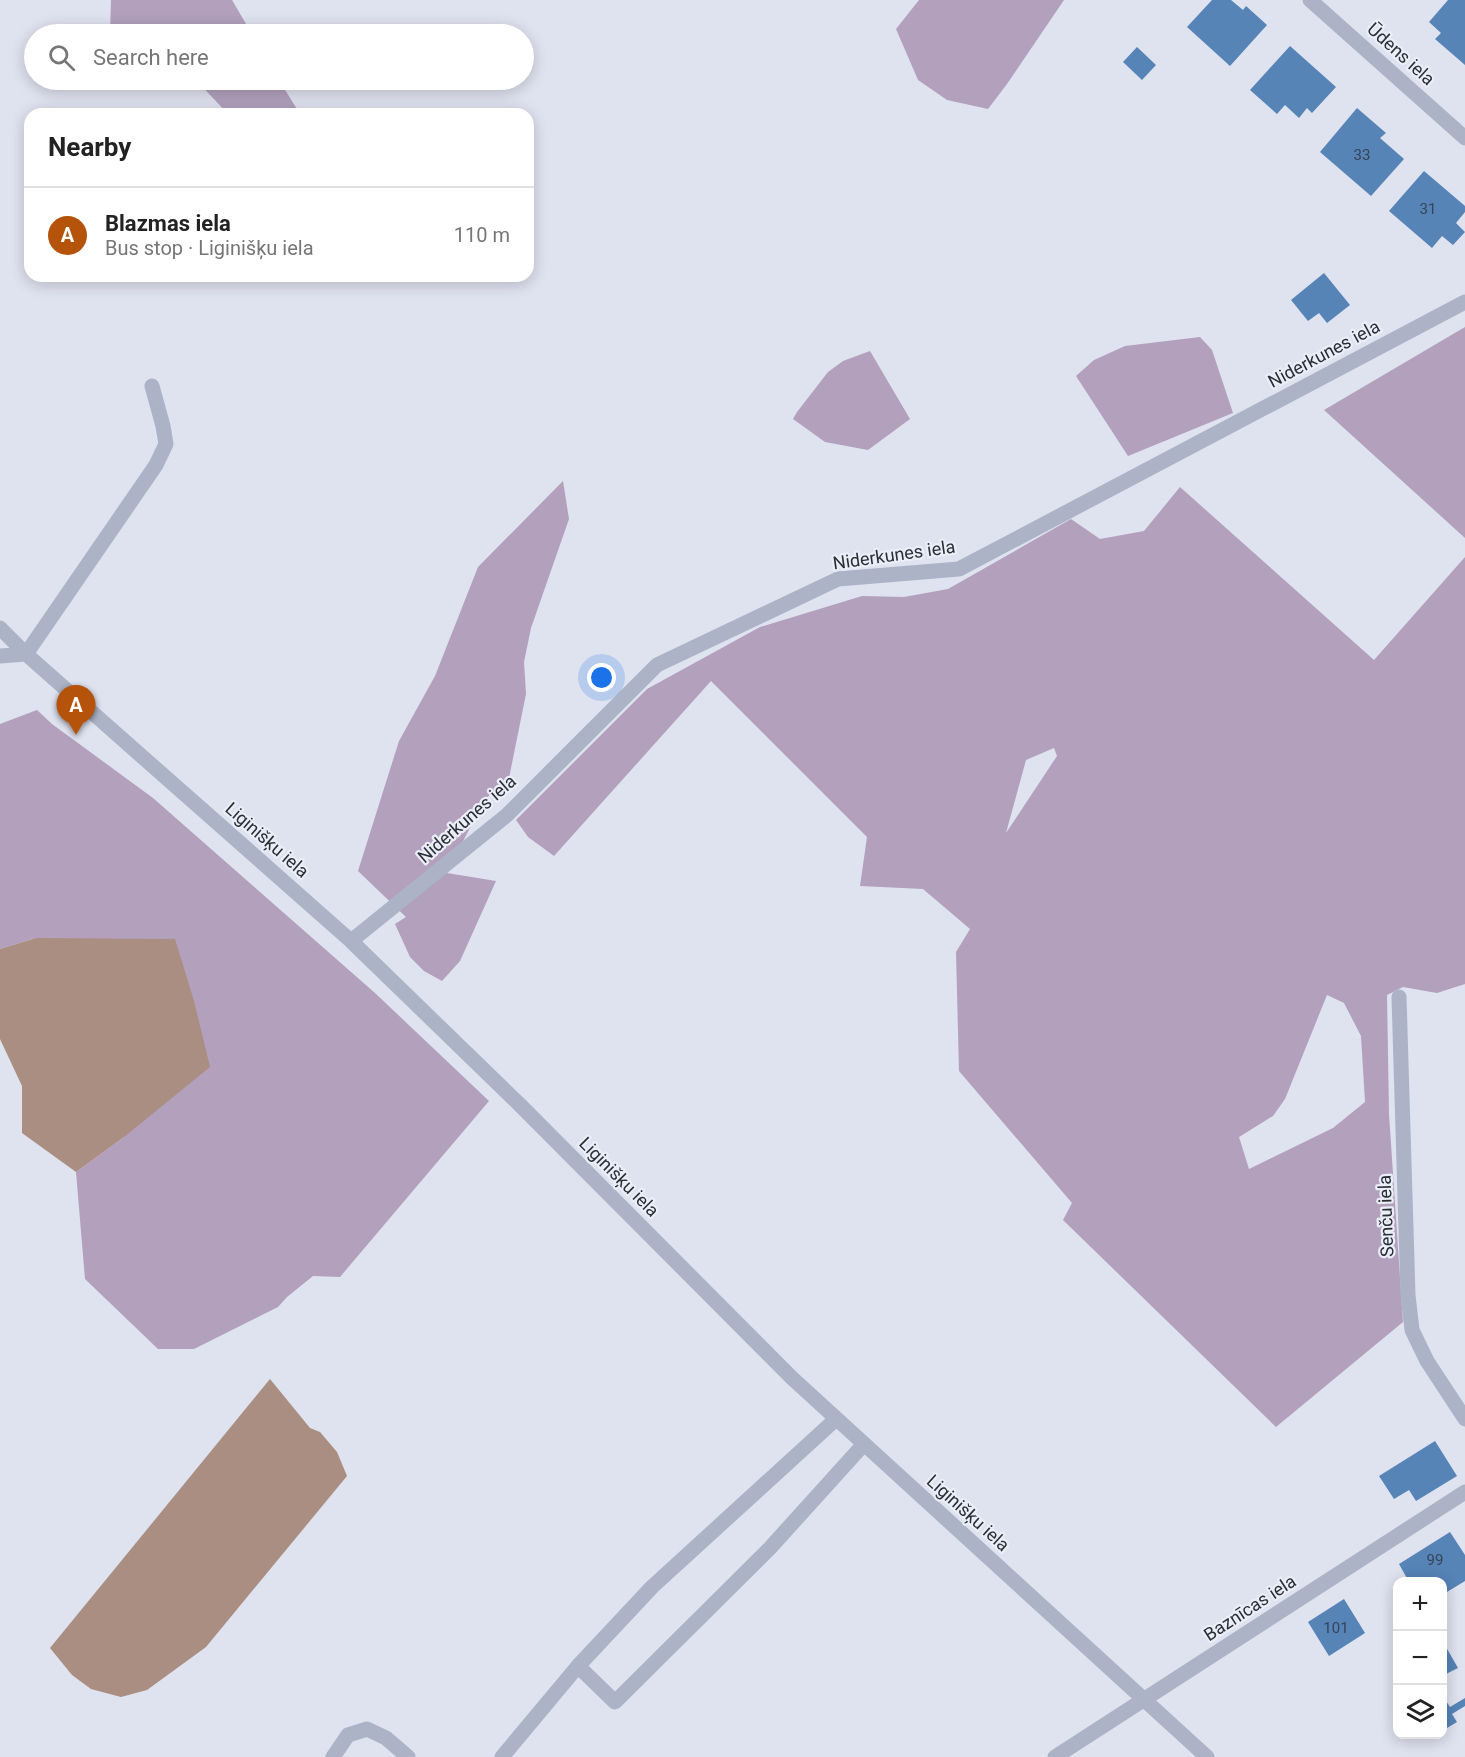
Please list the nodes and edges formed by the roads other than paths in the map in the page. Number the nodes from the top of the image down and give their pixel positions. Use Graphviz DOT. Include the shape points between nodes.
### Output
graph roads {
  1 [pos="1310,0"];
  2 [pos="1465,138"];
  3 [pos="1465,302"];
  4 [pos="152,386"];
  5 [pos="0,628"];
  6 [pos="26,654"];
  7 [pos="0,656"];
  8 [pos="351,940"];
  9 [pos="1399,997"];
  10 [pos="836,1419"];
  11 [pos="1465,1419"];
  12 [pos="864,1444"];
  13 [pos="1465,1492"];
  14 [pos="578,1666"];
  15 [pos="1145,1700"];
  16 [pos="333,1757"];
  17 [pos="408,1757"];
  18 [pos="502,1757"];
  19 [pos="1055,1757"];
  20 [pos="1207,1757"];
  1 -- 2 [label="street, Ūdens iela"];
  3 -- 8 [label="street, Niderkunes iela" via="959,569 838,579 657,665 507,815"];
  4 -- 6 [label="street" via="166,444 156,465"];
  5 -- 6 [label="street, Liginišķu iela"];
  6 -- 7 [label="street"];
  6 -- 8 [label="street, Liginišķu iela"];
  8 -- 10 [label="street, Liginišķu iela"];
  9 -- 11 [label="street, Senču iela" via="1412,1330"];
  10 -- 12 [label="street, Liginišķu iela"];
  10 -- 14 [label="street" via="652,1587"];
  12 -- 14 [label="street" via="770,1548 615,1702"];
  12 -- 15 [label="street, Liginišķu iela"];
  13 -- 15 [label="street, Baznīcas iela"];
  14 -- 18 [label="street"];
  15 -- 19 [label="street, Baznīcas iela"];
  15 -- 20 [label="street, Liginišķu iela"];
  16 -- 17 [label="street" via="348,1735 368,1729"];
}
